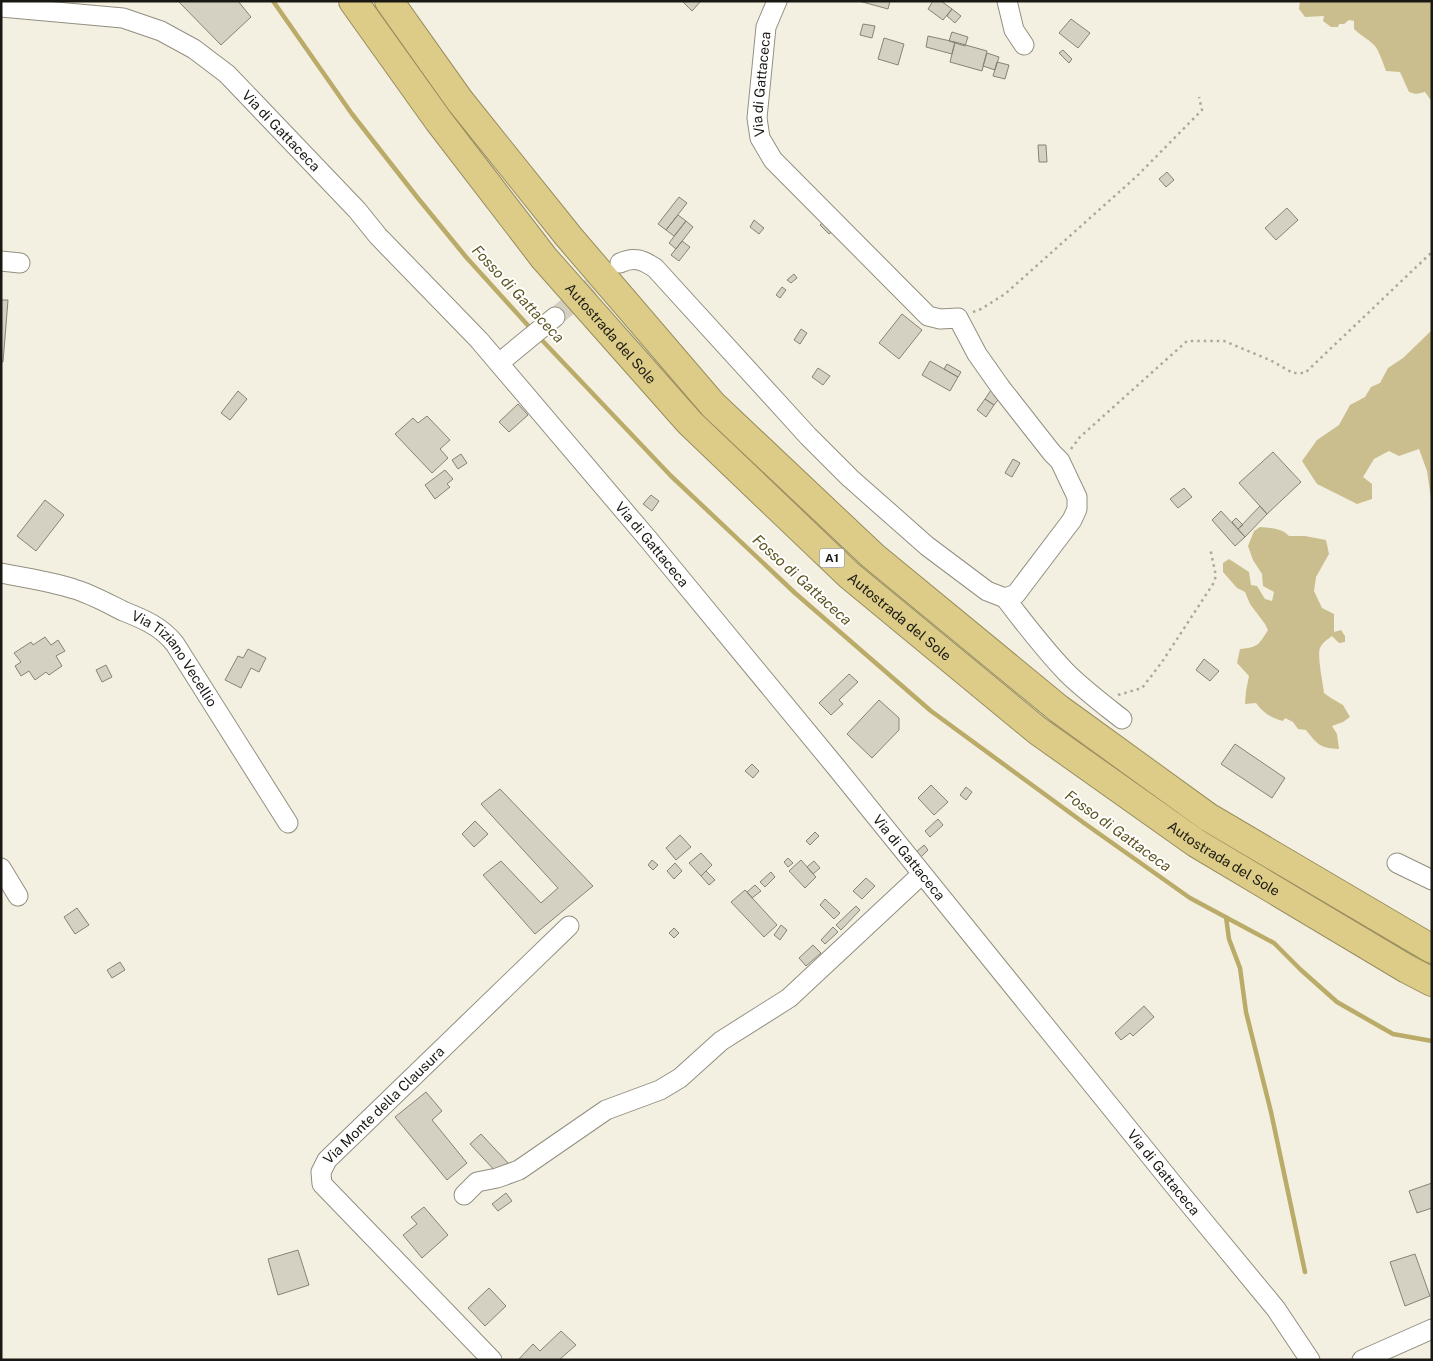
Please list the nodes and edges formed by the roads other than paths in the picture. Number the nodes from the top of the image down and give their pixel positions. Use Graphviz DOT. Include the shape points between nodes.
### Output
graph roads {
  1 [pos="353,1"];
  2 [pos="389,1"];
  3 [pos="777,1"];
  4 [pos="1007,1"];
  5 [pos="1,7"];
  6 [pos="1024,45"];
  7 [pos="1,262"];
  8 [pos="20,263"];
  9 [pos="620,263"];
  10 [pos="555,317"];
  11 [pos="499,363"];
  12 [pos="1,573"];
  13 [pos="1004,598"];
  14 [pos="1122,719"];
  15 [pos="288,823"];
  16 [pos="1396,863"];
  17 [pos="1,868"];
  18 [pos="922,874"];
  19 [pos="1432,880"];
  20 [pos="18,896"];
  21 [pos="569,926"];
  22 [pos="1432,949"];
  23 [pos="1432,982"];
  24 [pos="464,1195"];
  25 [pos="1432,1329"];
  26 [pos="492,1360"];
  27 [pos="1310,1360"];
  28 [pos="1362,1360"];
  1 -- 23 [label="highway, Autostrada del Sole / A1" via="438,120 544,258 690,423 849,575 1038,731 1196,843"];
  2 -- 22 [label="highway, Autostrada del Sole / A1" via="460,101 563,230 714,405 873,556 1059,709 1208,817"];
  3 -- 13 [label="street, Via di Gattaceca" via="766,27 757,118 760,138 773,160 928,316 958,318 977,354 1001,388 1060,462 1077,497 1072,520 1016,594"];
  4 -- 6 [label="street" via="1014,30"];
  5 -- 11 [label="street, Via di Gattaceca" via="123,18 194,49 227,74"];
  7 -- 8 [label="street"];
  9 -- 13 [label="street" via="638,258 655,268 850,478 927,546 987,591"];
  10 -- 11 [label="street"];
  11 -- 18 [label="street, Via di Gattaceca" via="648,539"];
  12 -- 15 [label="street, Via Tiziano Vecellio" via="82,591 168,634"];
  13 -- 14 [label="street" via="1066,672"];
  16 -- 19 [label="street"];
  17 -- 20 [label="street"];
  18 -- 24 [label="street" via="789,998 721,1042 680,1078 660,1090 606,1110 519,1170 477,1182"];
  18 -- 27 [label="street, Via di Gattaceca" via="1276,1309"];
  21 -- 26 [label="street, Via Monte della Clausura" via="327,1160 321,1172 322,1184"];
  25 -- 28 [label="street"];
}
